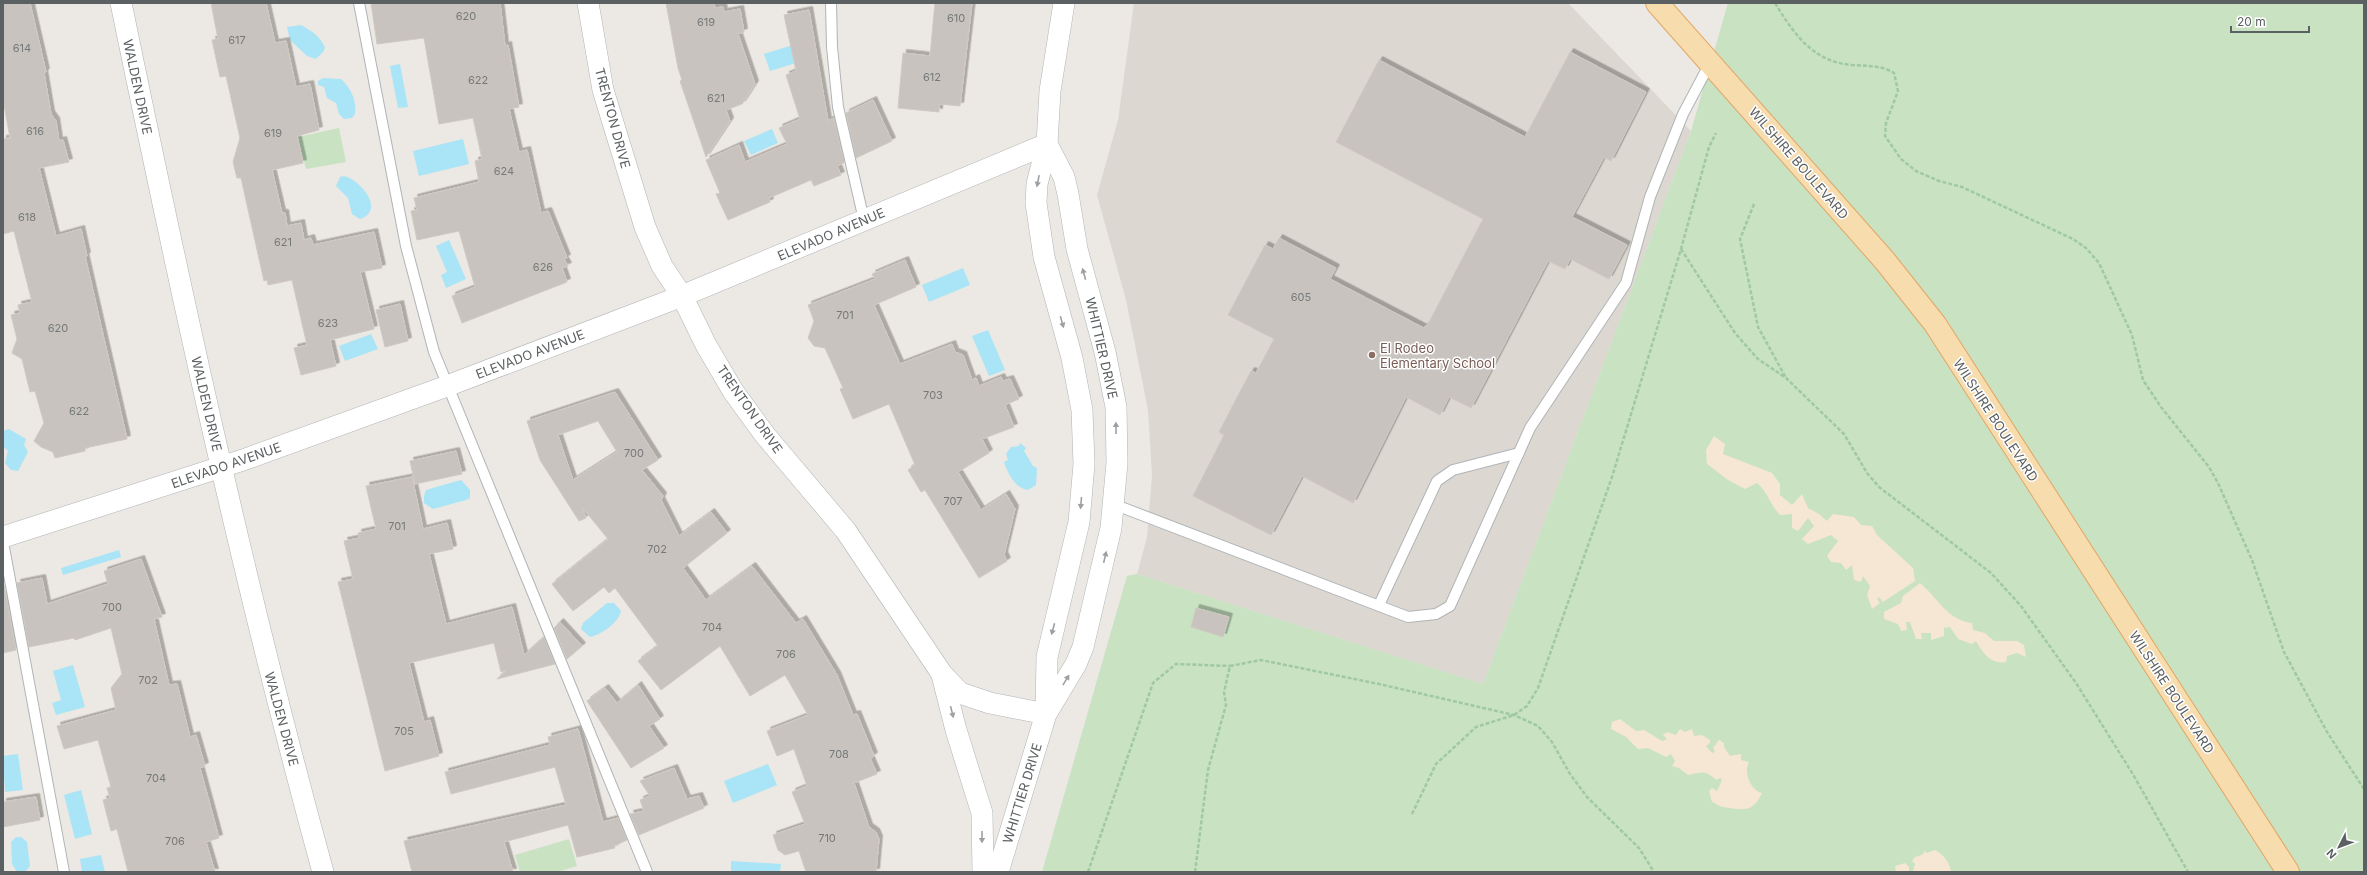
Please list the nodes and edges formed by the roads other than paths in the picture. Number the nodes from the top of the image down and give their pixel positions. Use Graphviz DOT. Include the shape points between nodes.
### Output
graph roads {
  1 [pos="121,3"];
  2 [pos="359,3"];
  3 [pos="588,3"];
  4 [pos="831,3"];
  5 [pos="1064,3"];
  6 [pos="1657,3"];
  7 [pos="1710,63"];
  8 [pos="1048,144"];
  9 [pos="864,220"];
  10 [pos="682,296"];
  11 [pos="447,386"];
  12 [pos="1519,453"];
  13 [pos="221,467"];
  14 [pos="1113,504"];
  15 [pos="3,537"];
  16 [pos="3,542"];
  17 [pos="1379,605"];
  18 [pos="942,674"];
  19 [pos="1046,714"];
  20 [pos="64,872"];
  21 [pos="323,872"];
  22 [pos="647,872"];
  23 [pos="982,872"];
  24 [pos="998,872"];
  25 [pos="2288,872"];
  1 -- 13 [label="street, WALDEN DRIVE"];
  2 -- 11 [label="lane" via="406,246 434,352"];
  3 -- 10 [label="street, TRENTON DRIVE" via="603,90 645,227 662,266"];
  4 -- 9 [label="lane" via="838,107"];
  5 -- 8 [label="street, WHITTIER DRIVE" via="1050,91"];
  6 -- 7 [label="main road, WILSHIRE BOULEVARD"];
  7 -- 12 [label="lane" via="1683,114 1650,197 1626,283 1530,428"];
  7 -- 25 [label="main road, WILSHIRE BOULEVARD" via="1885,261 1930,318"];
  8 -- 9 [label="street, ELEVADO AVENUE"];
  14 -- 8 [label="street, WHITTIER DRIVE, one-way" via="1117,463 1116,407 1106,352 1077,249 1064,177"];
  8 -- 19 [label="street, WHITTIER DRIVE, one-way" via="1037,184 1037,208 1044,257 1078,388 1082,410 1084,464 1079,522 1047,657"];
  9 -- 10 [label="street, ELEVADO AVENUE"];
  10 -- 11 [label="street, ELEVADO AVENUE"];
  10 -- 18 [label="street, TRENTON DRIVE" via="706,345 734,390 765,435 846,531"];
  11 -- 13 [label="street, ELEVADO AVENUE" via="336,428"];
  11 -- 22 [label="lane"];
  12 -- 17 [label="lane" via="1453,470 1437,481"];
  12 -- 17 [label="lane" via="1450,606 1436,614 1408,617"];
  13 -- 15 [label="street, ELEVADO AVENUE"];
  13 -- 21 [label="street, WALDEN DRIVE" via="268,664"];
  14 -- 17 [label="lane"];
  19 -- 14 [label="street, WHITTIER DRIVE, one-way" via="1076,664 1083,647 1111,528"];
  16 -- 20 [label="lane"];
  18 -- 19 [label="street, TRENTON DRIVE" via="960,693 990,703"];
  18 -- 23 [label="street, one-way" via="956,730 982,813"];
  19 -- 24 [label="street, WHITTIER DRIVE"];
}
